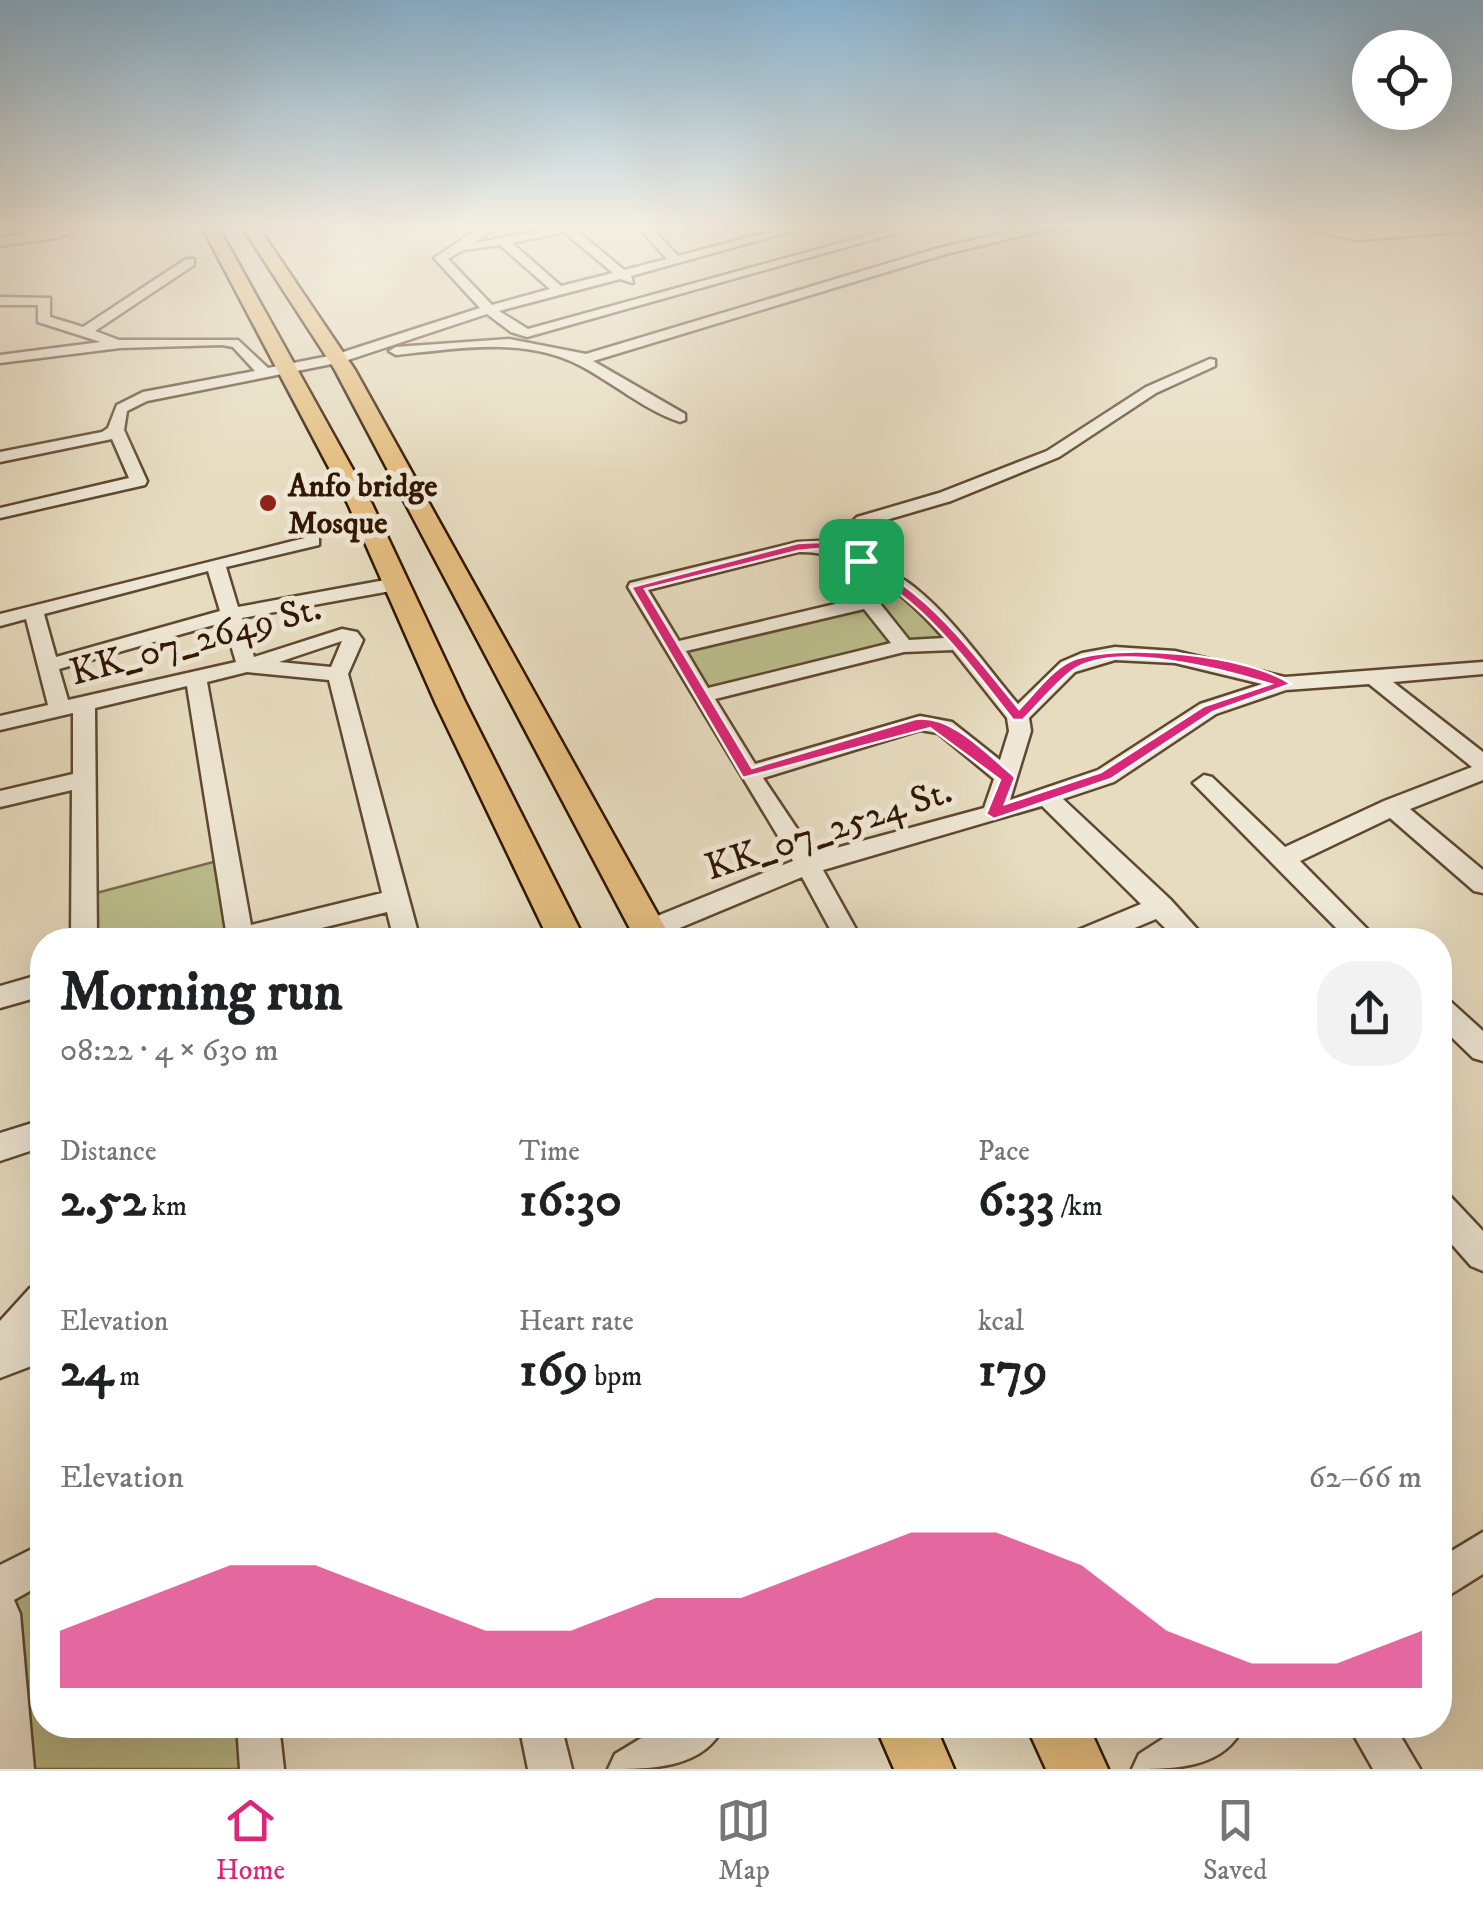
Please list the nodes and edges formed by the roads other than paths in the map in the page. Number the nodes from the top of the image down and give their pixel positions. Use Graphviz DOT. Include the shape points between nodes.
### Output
graph roads {
  1 [pos="44,308"];
  2 [pos="122,308"];
  3 [pos="255,308"];
  4 [pos="308,308"];
  5 [pos="496,308"];
  6 [pos="620,308"];
  7 [pos="754,308"];
  8 [pos="490,309"];
  9 [pos="692,313"];
  10 [pos="706,322"];
  11 [pos="85,332"];
  12 [pos="120,344"];
  13 [pos="344,357"];
  14 [pos="579,359"];
  15 [pos="0,360"];
  16 [pos="1210,362"];
  17 [pos="290,369"];
  18 [pos="265,373"];
  19 [pos="680,416"];
  20 [pos="116,430"];
  21 [pos="0,457"];
  22 [pos="0,513"];
  23 [pos="314,541"];
  24 [pos="861,561"];
  25 [pos="214,563"];
  26 [pos="396,584"];
  27 [pos="33,610"];
  28 [pos="228,615"];
  29 [pos="0,620"];
  30 [pos="960,644"];
  31 [pos="904,646"];
  32 [pos="674,648"];
  33 [pos="46,666"];
  34 [pos="247,666"];
  35 [pos="1483,668"];
  36 [pos="338,674"];
  37 [pos="1371,676"];
  38 [pos="196,679"];
  39 [pos="1284,684"];
  40 [pos="702,696"];
  41 [pos="84,705"];
  42 [pos="60,710"];
  43 [pos="1018,717"];
  44 [pos="0,723"];
  45 [pos="1483,768"];
  46 [pos="748,774"];
  47 [pos="1008,778"];
  48 [pos="83,780"];
  49 [pos="1204,783"];
  50 [pos="1048,796"];
  51 [pos="0,800"];
  52 [pos="1392,807"];
  53 [pos="994,814"];
  54 [pos="1280,860"];
  55 [pos="808,866"];
  56 [pos="1483,884"];
  57 [pos="395,900"];
  58 [pos="1161,906"];
  59 [pos="84,928"];
  60 [pos="235,928"];
  61 [pos="282,928"];
  62 [pos="403,928"];
  63 [pos="560,928"];
  64 [pos="648,928"];
  65 [pos="668,928"];
  66 [pos="842,928"];
  67 [pos="1109,928"];
  68 [pos="1182,928"];
  69 [pos="1353,928"];
  70 [pos="30,989"];
  71 [pos="0,996"];
  72 [pos="1452,1021"];
  73 [pos="1483,1049"];
  74 [pos="30,1138"];
  75 [pos="0,1147"];
  76 [pos="30,1313"];
  77 [pos="0,1347"];
  78 [pos="30,1350"];
  79 [pos="0,1362"];
  80 [pos="1483,1551"];
  81 [pos="30,1570"];
  82 [pos="1452,1572"];
  83 [pos="0,1586"];
  84 [pos="0,1614"];
  85 [pos="259,1738"];
  86 [pos="543,1738"];
  87 [pos="681,1738"];
  88 [pos="910,1738"];
  89 [pos="1062,1738"];
  90 [pos="1203,1738"];
  91 [pos="1378,1738"];
  92 [pos="12,1769"];
  93 [pos="262,1769"];
  94 [pos="550,1769"];
  95 [pos="630,1769"];
  96 [pos="924,1769"];
  97 [pos="1078,1769"];
  98 [pos="1154,1769"];
  99 [pos="1398,1769"];
  1 -- 11 [label="street" via="43,319"];
  2 -- 11 [label="street"];
  3 -- 17 [label="highway"];
  4 -- 13 [label="highway"];
  5 -- 8 [label="street"];
  6 -- 8 [label="street" via="526,333"];
  7 -- 10 [label="street"];
  8 -- 13 [label="street"];
  9 -- 10 [label="street"];
  10 -- 14 [label="street"];
  11 -- 12 [label="street"];
  12 -- 15 [label="street"];
  12 -- 18 [label="street" via="232,342"];
  13 -- 14 [label="street" via="502,342"];
  13 -- 17 [label="street"];
  13 -- 64 [label="highway"];
  14 -- 19 [label="street"];
  16 -- 24 [label="street" via="1151,390 1053,454 862,521 848,535"];
  17 -- 18 [label="street"];
  17 -- 26 [label="highway"];
  18 -- 20 [label="street" via="128,403 116,414"];
  20 -- 21 [label="street"];
  20 -- 22 [label="street" via="140,481"];
  23 -- 25 [label="street"];
  24 -- 30 [label="street" via="908,590"];
  24 -- 32 [label="street" via="819,546 798,547 637,587"];
  25 -- 27 [label="street"];
  25 -- 28 [label="street"];
  26 -- 28 [label="street"];
  26 -- 63 [label="highway"];
  27 -- 29 [label="street"];
  27 -- 33 [label="street"];
  28 -- 33 [label="street"];
  28 -- 34 [label="street"];
  30 -- 31 [label="street"];
  30 -- 43 [label="street"];
  31 -- 32 [label="street" via="865,603"];
  31 -- 40 [label="street"];
  32 -- 40 [label="street"];
  33 -- 42 [label="street"];
  34 -- 36 [label="street"];
  34 -- 36 [label="street, KK_07_2649 St." via="342,634 353,640"];
  34 -- 38 [label="street, KK_07_2649 St."];
  35 -- 37 [label="street, KK_07_2524 St."];
  36 -- 57 [label="street"];
  37 -- 39 [label="street, KK_07_2524 St."];
  37 -- 45 [label="street"];
  38 -- 41 [label="street, KK_07_2649 St."];
  38 -- 60 [label="street"];
  39 -- 43 [label="street" via="1160,655 1092,658 1070,666"];
  39 -- 50 [label="street, KK_07_2524 St." via="1208,709 1106,776"];
  40 -- 46 [label="street"];
  41 -- 42 [label="street, KK_07_2649 St."];
  41 -- 48 [label="street"];
  42 -- 44 [label="street, KK_07_2649 St."];
  43 -- 47 [label="street"];
  45 -- 52 [label="street"];
  46 -- 47 [label="street" via="920,723 944,728"];
  46 -- 55 [label="street"];
  47 -- 53 [label="street"];
  48 -- 51 [label="street"];
  48 -- 59 [label="street"];
  49 -- 54 [label="street"];
  50 -- 53 [label="street, KK_07_2524 St."];
  50 -- 58 [label="street"];
  52 -- 54 [label="street"];
  52 -- 56 [label="street"];
  53 -- 55 [label="street, KK_07_2524 St."];
  54 -- 69 [label="street"];
  55 -- 65 [label="street, KK_07_2524 St."];
  55 -- 66 [label="street"];
  57 -- 61 [label="street"];
  57 -- 62 [label="street"];
  58 -- 67 [label="street"];
  58 -- 68 [label="street"];
  70 -- 71 [label="street"];
  72 -- 73 [label="street"];
  74 -- 75 [label="street"];
  76 -- 77 [label="street"];
  78 -- 79 [label="street"];
  80 -- 82 [label="street"];
  81 -- 83 [label="street"];
  84 -- 92 [label="street"];
  85 -- 93 [label="street"];
  86 -- 94 [label="street"];
  87 -- 95 [label="street"];
  88 -- 96 [label="highway"];
  89 -- 97 [label="highway"];
  90 -- 98 [label="street"];
  91 -- 99 [label="street"];
}
